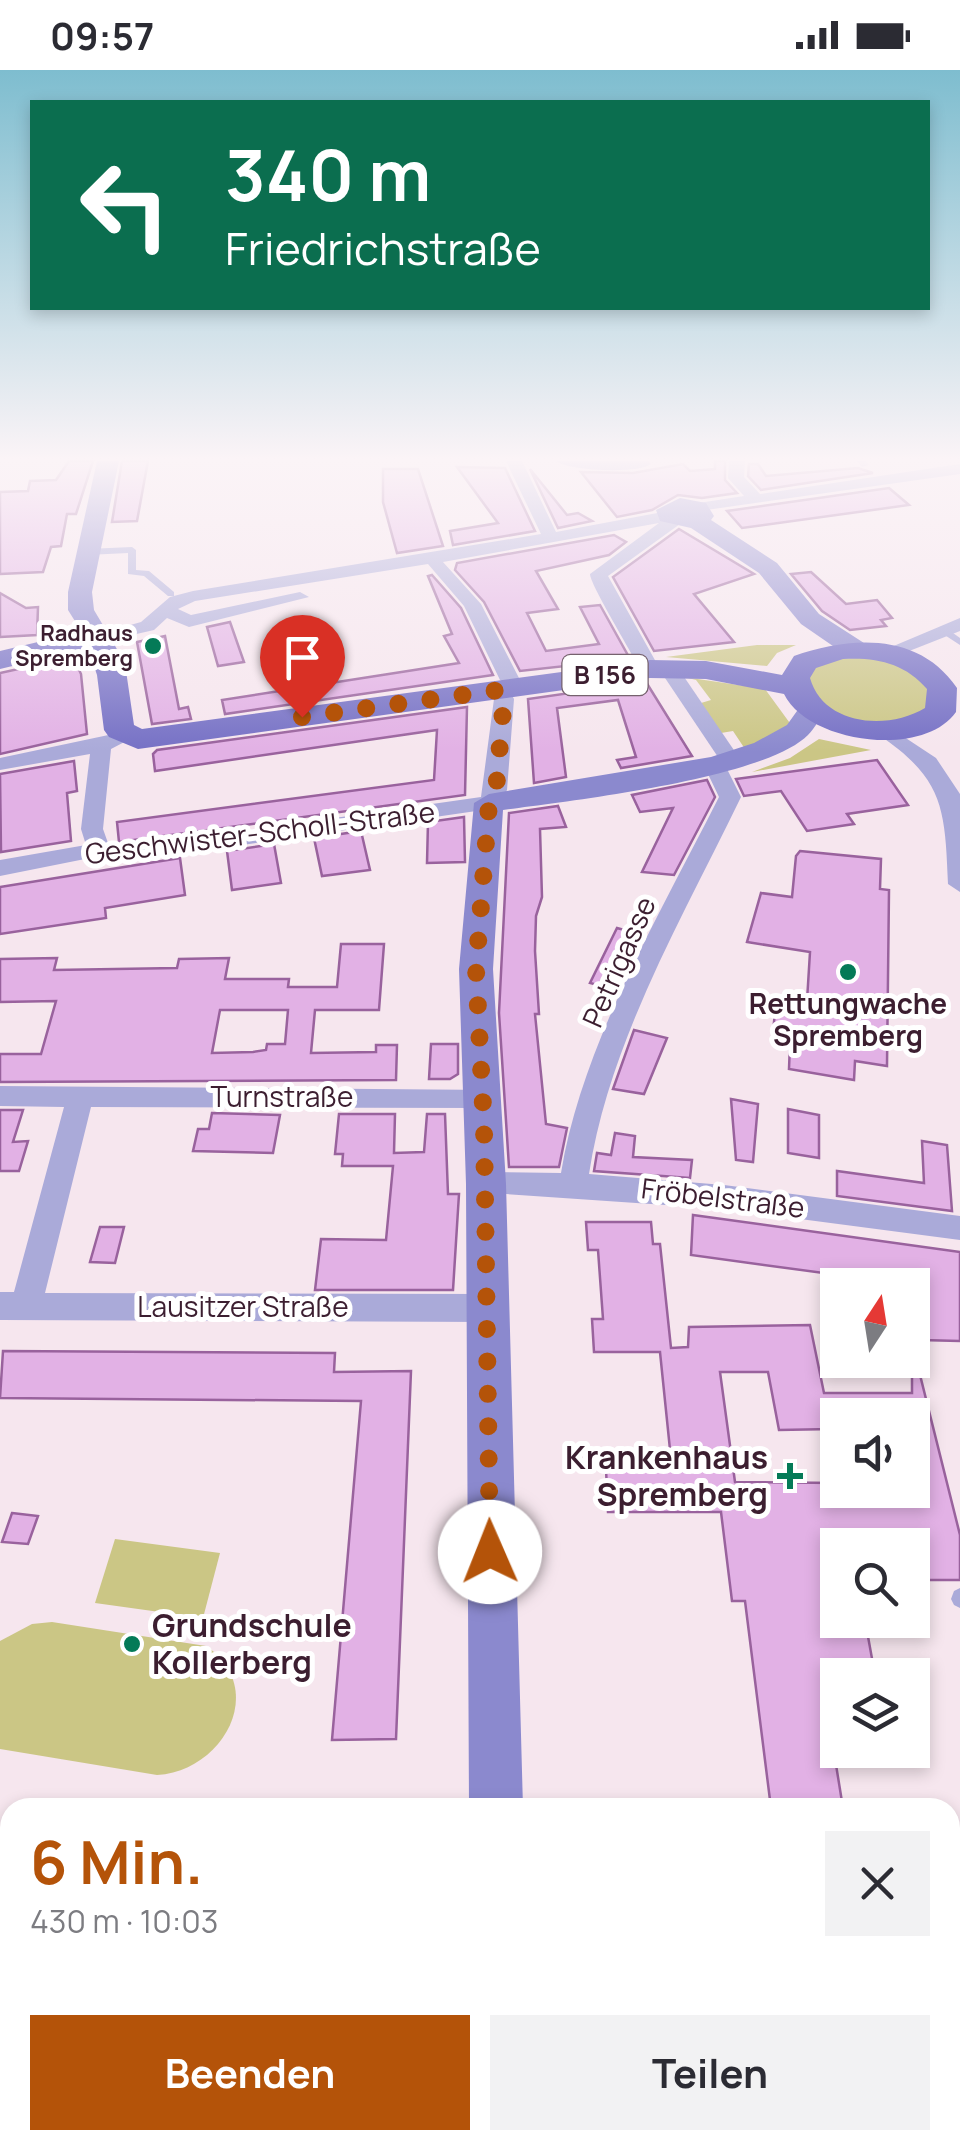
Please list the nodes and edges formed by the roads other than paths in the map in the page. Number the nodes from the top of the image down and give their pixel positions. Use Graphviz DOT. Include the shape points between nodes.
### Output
graph roads {
  1 [pos="87,558"];
  2 [pos="131,558"];
  3 [pos="438,558"];
  4 [pos="458,558"];
  5 [pos="613,558"];
  6 [pos="754,558"];
  7 [pos="436,565"];
  8 [pos="169,603"];
  9 [pos="810,618"];
  10 [pos="951,632"];
  11 [pos="97,637"];
  12 [pos="871,651"];
  13 [pos="0,660"];
  14 [pos="658,665"];
  15 [pos="922,667"];
  16 [pos="807,680"];
  17 [pos="505,685"];
  18 [pos="944,707"];
  19 [pos="842,724"];
  20 [pos="886,731"];
  21 [pos="113,740"];
  22 [pos="0,764"];
  23 [pos="721,767"];
  24 [pos="934,767"];
  25 [pos="956,792"];
  26 [pos="489,804"];
  27 [pos="98,848"];
  28 [pos="0,868"];
  29 [pos="960,884"];
  30 [pos="0,1096"];
  31 [pos="80,1097"];
  32 [pos="484,1097"];
  33 [pos="574,1182"];
  34 [pos="486,1184"];
  35 [pos="960,1228"];
  36 [pos="13,1306"];
  37 [pos="487,1308"];
  38 [pos="496,1798"];
  1 -- 11 [label="main road" via="82,610"];
  2 -- 8 [label="lane" via="130,572 146,573"];
  3 -- 8 [label="street"];
  4 -- 7 [label="street"];
  5 -- 14 [label="street" via="598,582"];
  6 -- 9 [label="main road"];
  7 -- 8 [label="street" via="208,619 189,621"];
  7 -- 17 [label="street" via="472,604"];
  8 -- 11 [label="street" via="146,626"];
  9 -- 12 [label="main road"];
  9 -- 16 [label="main road" via="821,640"];
  10 -- 12 [label="street"];
  10 -- 15 [label="street"];
  11 -- 13 [label="main road"];
  11 -- 21 [label="main road" via="116,676"];
  12 -- 15 [label="main road"];
  12 -- 16 [label="main road"];
  14 -- 16 [label="main road, B 156"];
  14 -- 17 [label="main road, B 156"];
  14 -- 23 [label="street"];
  15 -- 18 [label="main road"];
  16 -- 19 [label="main road"];
  16 -- 23 [label="main road, Geschwister-Scholl-Straße" via="807,724 762,753"];
  17 -- 21 [label="main road, B 156" via="153,740"];
  17 -- 26 [label="street"];
  18 -- 20 [label="main road"];
  18 -- 24 [label="street"];
  19 -- 20 [label="main road"];
  19 -- 23 [label="main road, Geschwister-Scholl-Straße" via="773,761"];
  20 -- 24 [label="street"];
  21 -- 22 [label="street"];
  21 -- 27 [label="street" via="92,829"];
  23 -- 26 [label="main road, Geschwister-Scholl-Straße"];
  23 -- 33 [label="street, Petrigasse" via="730,797 648,964 584,1117"];
  24 -- 25 [label="street"];
  25 -- 29 [label="street"];
  26 -- 27 [label="street, Geschwister-Scholl-Straße" via="124,855"];
  26 -- 32 [label="main road" via="476,969"];
  27 -- 28 [label="street, Geschwister-Scholl-Straße"];
  30 -- 31 [label="street, Turnstraße"];
  31 -- 32 [label="street, Turnstraße"];
  31 -- 36 [label="street"];
  32 -- 34 [label="main road"];
  33 -- 34 [label="street, Fröbelstraße"];
  33 -- 35 [label="street, Fröbelstraße"];
  34 -- 37 [label="main road"];
  36 -- 37 [label="street, Lausitzer Straße"];
  37 -- 38 [label="main road"];
}
